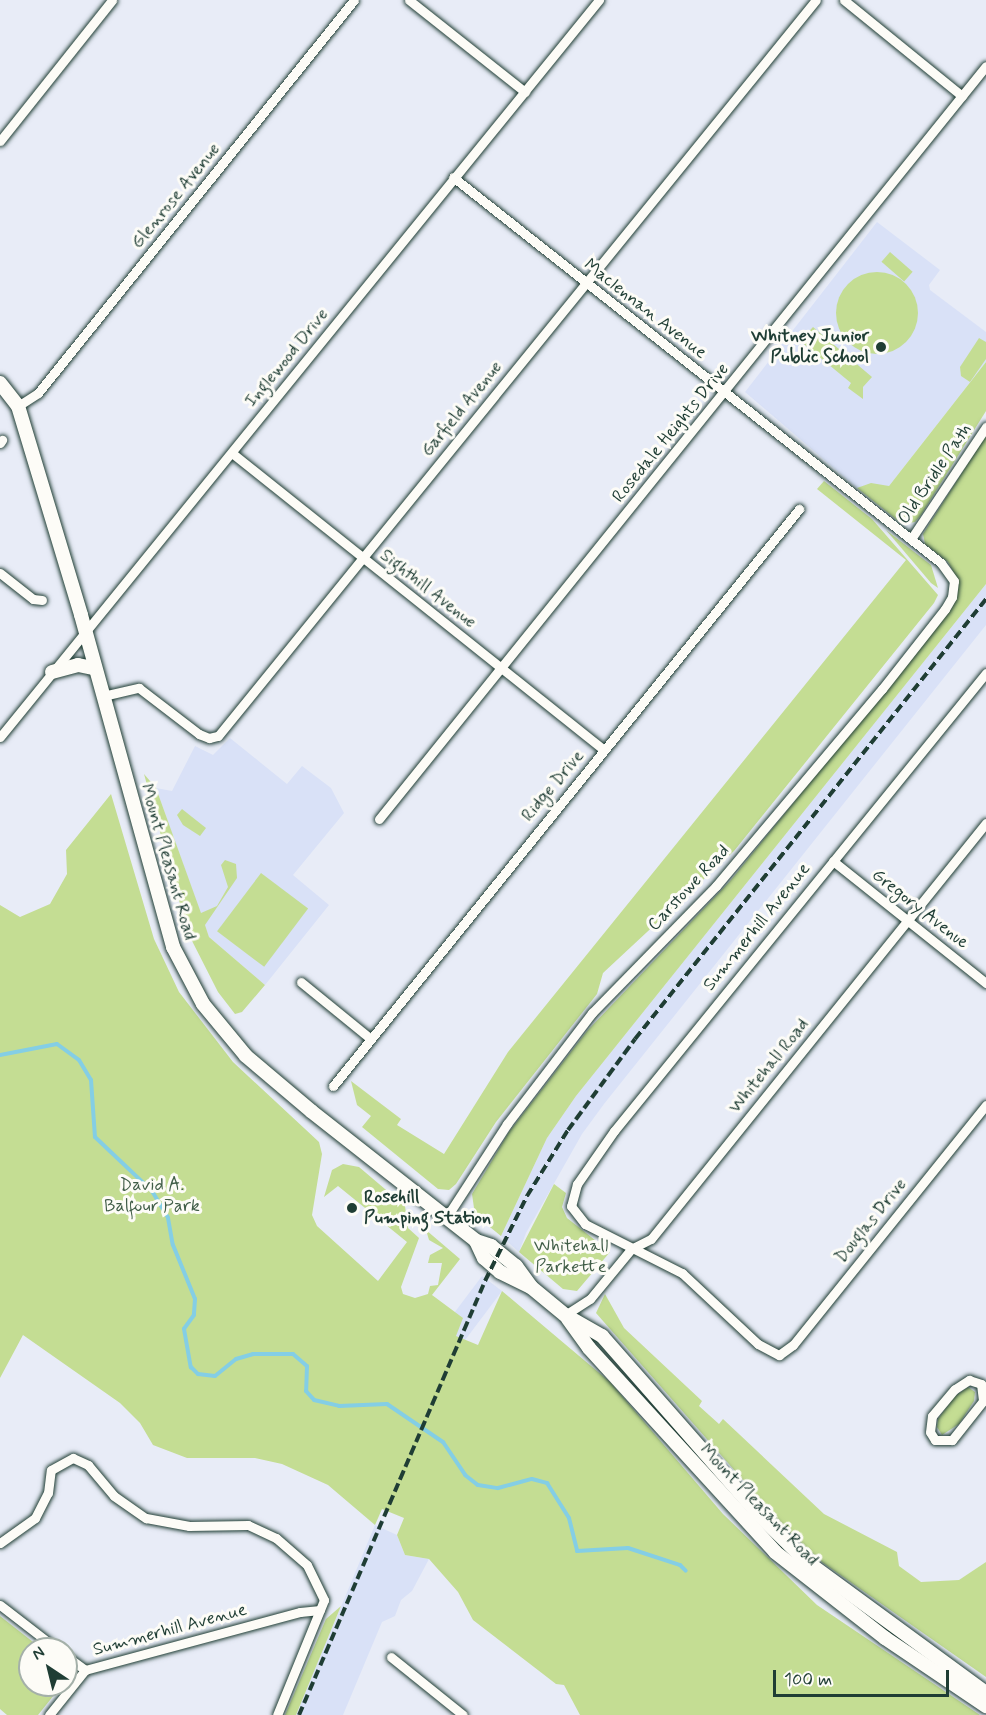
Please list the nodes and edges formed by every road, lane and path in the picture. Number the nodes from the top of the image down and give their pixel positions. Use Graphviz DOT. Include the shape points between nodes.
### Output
graph roads {
  1 [pos="112,0"];
  2 [pos="354,0"];
  3 [pos="409,0"];
  4 [pos="599,0"];
  5 [pos="816,0"];
  6 [pos="844,0"];
  7 [pos="986,66"];
  8 [pos="525,92"];
  9 [pos="962,96"];
  10 [pos="0,141"];
  11 [pos="453,177"];
  12 [pos="586,284"];
  13 [pos="0,383"];
  14 [pos="724,393"];
  15 [pos="18,406"];
  16 [pos="986,427"];
  17 [pos="232,453"];
  18 [pos="799,509"];
  19 [pos="911,539"];
  20 [pos="362,558"];
  21 [pos="0,573"];
  22 [pos="954,581"];
  23 [pos="42,600"];
  24 [pos="85,630"];
  25 [pos="94,668"];
  26 [pos="503,669"];
  27 [pos="52,672"];
  28 [pos="986,673"];
  29 [pos="103,696"];
  30 [pos="0,737"];
  31 [pos="604,750"];
  32 [pos="379,819"];
  33 [pos="986,823"];
  34 [pos="833,861"];
  35 [pos="908,920"];
  36 [pos="301,982"];
  37 [pos="986,982"];
  38 [pos="371,1039"];
  39 [pos="333,1086"];
  40 [pos="986,1105"];
  41 [pos="446,1218"];
  42 [pos="631,1249"];
  43 [pos="565,1315"];
  44 [pos="985,1389"];
  45 [pos="0,1544"];
  46 [pos="0,1605"];
  47 [pos="320,1610"];
  48 [pos="41,1637"];
  49 [pos="391,1657"];
  50 [pos="78,1665"];
  51 [pos="85,1670"];
  52 [pos="986,1693"];
  53 [pos="986,1706"];
  54 [pos="451,1710"];
  55 [pos="49,1715"];
  56 [pos="277,1715"];
  57 [pos="463,1715"];
  1 -- 10 [label="street"];
  2 -- 15 [label="street, Glenrose Avenue" via="38,393"];
  3 -- 8 [label="street"];
  4 -- 8 [label="street, Inglewood Drive"];
  5 -- 12 [label="street, Garfield Avenue"];
  6 -- 9 [label="street"];
  7 -- 9 [label="street, Rosedale Heights Drive"];
  8 -- 11 [label="street, Inglewood Drive"];
  9 -- 14 [label="street, Rosedale Heights Drive"];
  11 -- 12 [label="street, Maclennan Avenue"];
  11 -- 17 [label="street, Inglewood Drive"];
  12 -- 14 [label="street, Maclennan Avenue"];
  12 -- 20 [label="street, Garfield Avenue"];
  13 -- 15 [label="main road, Mount Pleasant Road"];
  14 -- 19 [label="street, Maclennan Avenue"];
  14 -- 26 [label="street, Rosedale Heights Drive"];
  15 -- 24 [label="main road, Mount Pleasant Road"];
  16 -- 19 [label="street, Old Bridle Path"];
  17 -- 20 [label="street, Sighthill Avenue"];
  17 -- 24 [label="street, Inglewood Drive"];
  18 -- 31 [label="street, Ridge Drive"];
  19 -- 22 [label="street, Maclennan Avenue" via="944,566"];
  20 -- 26 [label="street, Sighthill Avenue"];
  20 -- 29 [label="street, Garfield Avenue" via="218,736 199,734 139,688"];
  21 -- 23 [label="street" via="33,599"];
  22 -- 41 [label="street, Carstowe Road" via="945,609 875,698 716,886 592,1013 507,1124"];
  24 -- 25 [label="main road, Mount Pleasant Road"];
  24 -- 27 [label="street, Inglewood Drive"];
  25 -- 27 [label="main road" via="78,665"];
  25 -- 29 [label="main road, Mount Pleasant Road"];
  26 -- 31 [label="street, Sighthill Avenue"];
  26 -- 32 [label="street, Rosedale Heights Drive"];
  27 -- 30 [label="street, Inglewood Drive"];
  28 -- 34 [label="street, Summerhill Avenue"];
  29 -- 41 [label="main road, Mount Pleasant Road" via="173,946 203,1004 246,1056"];
  31 -- 38 [label="street, Ridge Drive"];
  33 -- 35 [label="street, Whitehall Road"];
  34 -- 35 [label="street, Gregory Avenue"];
  34 -- 42 [label="street, Summerhill Avenue" via="614,1131 572,1193 572,1212 585,1224"];
  35 -- 37 [label="street, Gregory Avenue"];
  35 -- 42 [label="street, Whitehall Road" via="651,1239"];
  36 -- 38 [label="street"];
  38 -- 39 [label="street, Ridge Drive"];
  40 -- 42 [label="street, Douglas Drive" via="793,1345 779,1355 758,1344 682,1273 655,1256"];
  41 -- 43 [label="main road, Mount Pleasant Road" via="516,1266 531,1287"];
  42 -- 43 [label="street, Whitehall Road" via="590,1299"];
  43 -- 52 [label="main road, Mount Pleasant Road" via="602,1336 638,1372 759,1515 807,1562"];
  43 -- 53 [label="main road, Mount Pleasant Road" via="589,1348 774,1552 876,1632"];
  44 -- 44 [label="street" via="969,1380 955,1389 932,1416 930,1432 935,1440 946,1443 958,1434 983,1401"];
  45 -- 47 [label="street" via="35,1518 48,1493 51,1470 66,1458 81,1459 114,1496 146,1518 189,1526 248,1525 276,1538 297,1553 316,1578 324,1600"];
  46 -- 48 [label="street"];
  47 -- 51 [label="street, Summerhill Avenue" via="300,1612"];
  47 -- 56 [label="street"];
  49 -- 54 [label="street"];
  50 -- 51 [label="street"];
  51 -- 55 [label="street, Summerhill Avenue"];
  54 -- 57 [label="street"];
}
